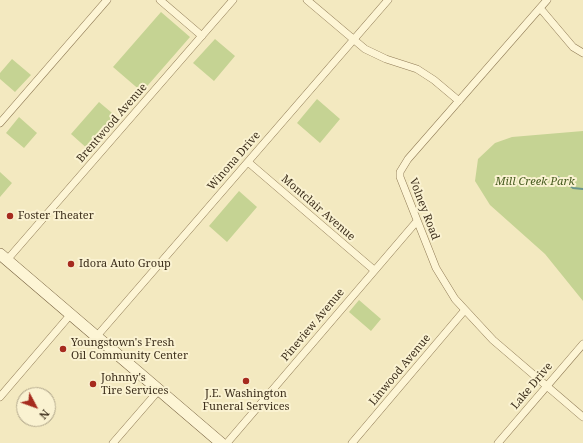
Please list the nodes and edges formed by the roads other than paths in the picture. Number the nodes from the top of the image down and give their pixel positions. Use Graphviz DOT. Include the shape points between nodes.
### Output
graph roads {
  1 [pos="107,0"];
  2 [pos="160,0"];
  3 [pos="234,0"];
  4 [pos="307,0"];
  5 [pos="388,0"];
  6 [pos="547,0"];
  7 [pos="540,8"];
  8 [pos="202,36"];
  9 [pos="354,40"];
  10 [pos="583,53"];
  11 [pos="459,101"];
  12 [pos="0,124"];
  13 [pos="248,162"];
  14 [pos="417,221"];
  15 [pos="4,257"];
  16 [pos="374,270"];
  17 [pos="464,311"];
  18 [pos="71,314"];
  19 [pos="97,336"];
  20 [pos="583,344"];
  21 [pos="547,386"];
  22 [pos="159,390"];
  23 [pos="0,397"];
  24 [pos="583,417"];
  25 [pos="113,443"];
  26 [pos="221,443"];
  27 [pos="227,443"];
  28 [pos="352,443"];
  29 [pos="498,443"];
  1 -- 12 [label="street"];
  2 -- 8 [label="street"];
  3 -- 8 [label="street, Brentwood Avenue"];
  4 -- 9 [label="street"];
  5 -- 9 [label="street, Winona Drive"];
  6 -- 7 [label="street, Volney Road"];
  7 -- 10 [label="street" via="573,47"];
  7 -- 11 [label="street, Volney Road"];
  8 -- 15 [label="street, Brentwood Avenue"];
  9 -- 11 [label="street" via="372,53 423,72"];
  9 -- 13 [label="street, Winona Drive"];
  11 -- 14 [label="street, Volney Road" via="408,159 400,172 401,182"];
  13 -- 16 [label="street, Montclair Avenue"];
  13 -- 19 [label="street, Winona Drive"];
  14 -- 16 [label="street, Pineview Avenue"];
  14 -- 17 [label="street, Volney Road" via="436,268"];
  15 -- 18 [label="main road"];
  16 -- 27 [label="street, Pineview Avenue"];
  17 -- 21 [label="street, Volney Road" via="493,340"];
  17 -- 28 [label="street, Linwood Avenue"];
  18 -- 19 [label="main road"];
  18 -- 23 [label="street"];
  19 -- 22 [label="main road"];
  20 -- 21 [label="street, Lake Drive"];
  21 -- 24 [label="street, Volney Road"];
  21 -- 29 [label="street, Lake Drive"];
  22 -- 25 [label="street"];
  22 -- 26 [label="main road"];
}
